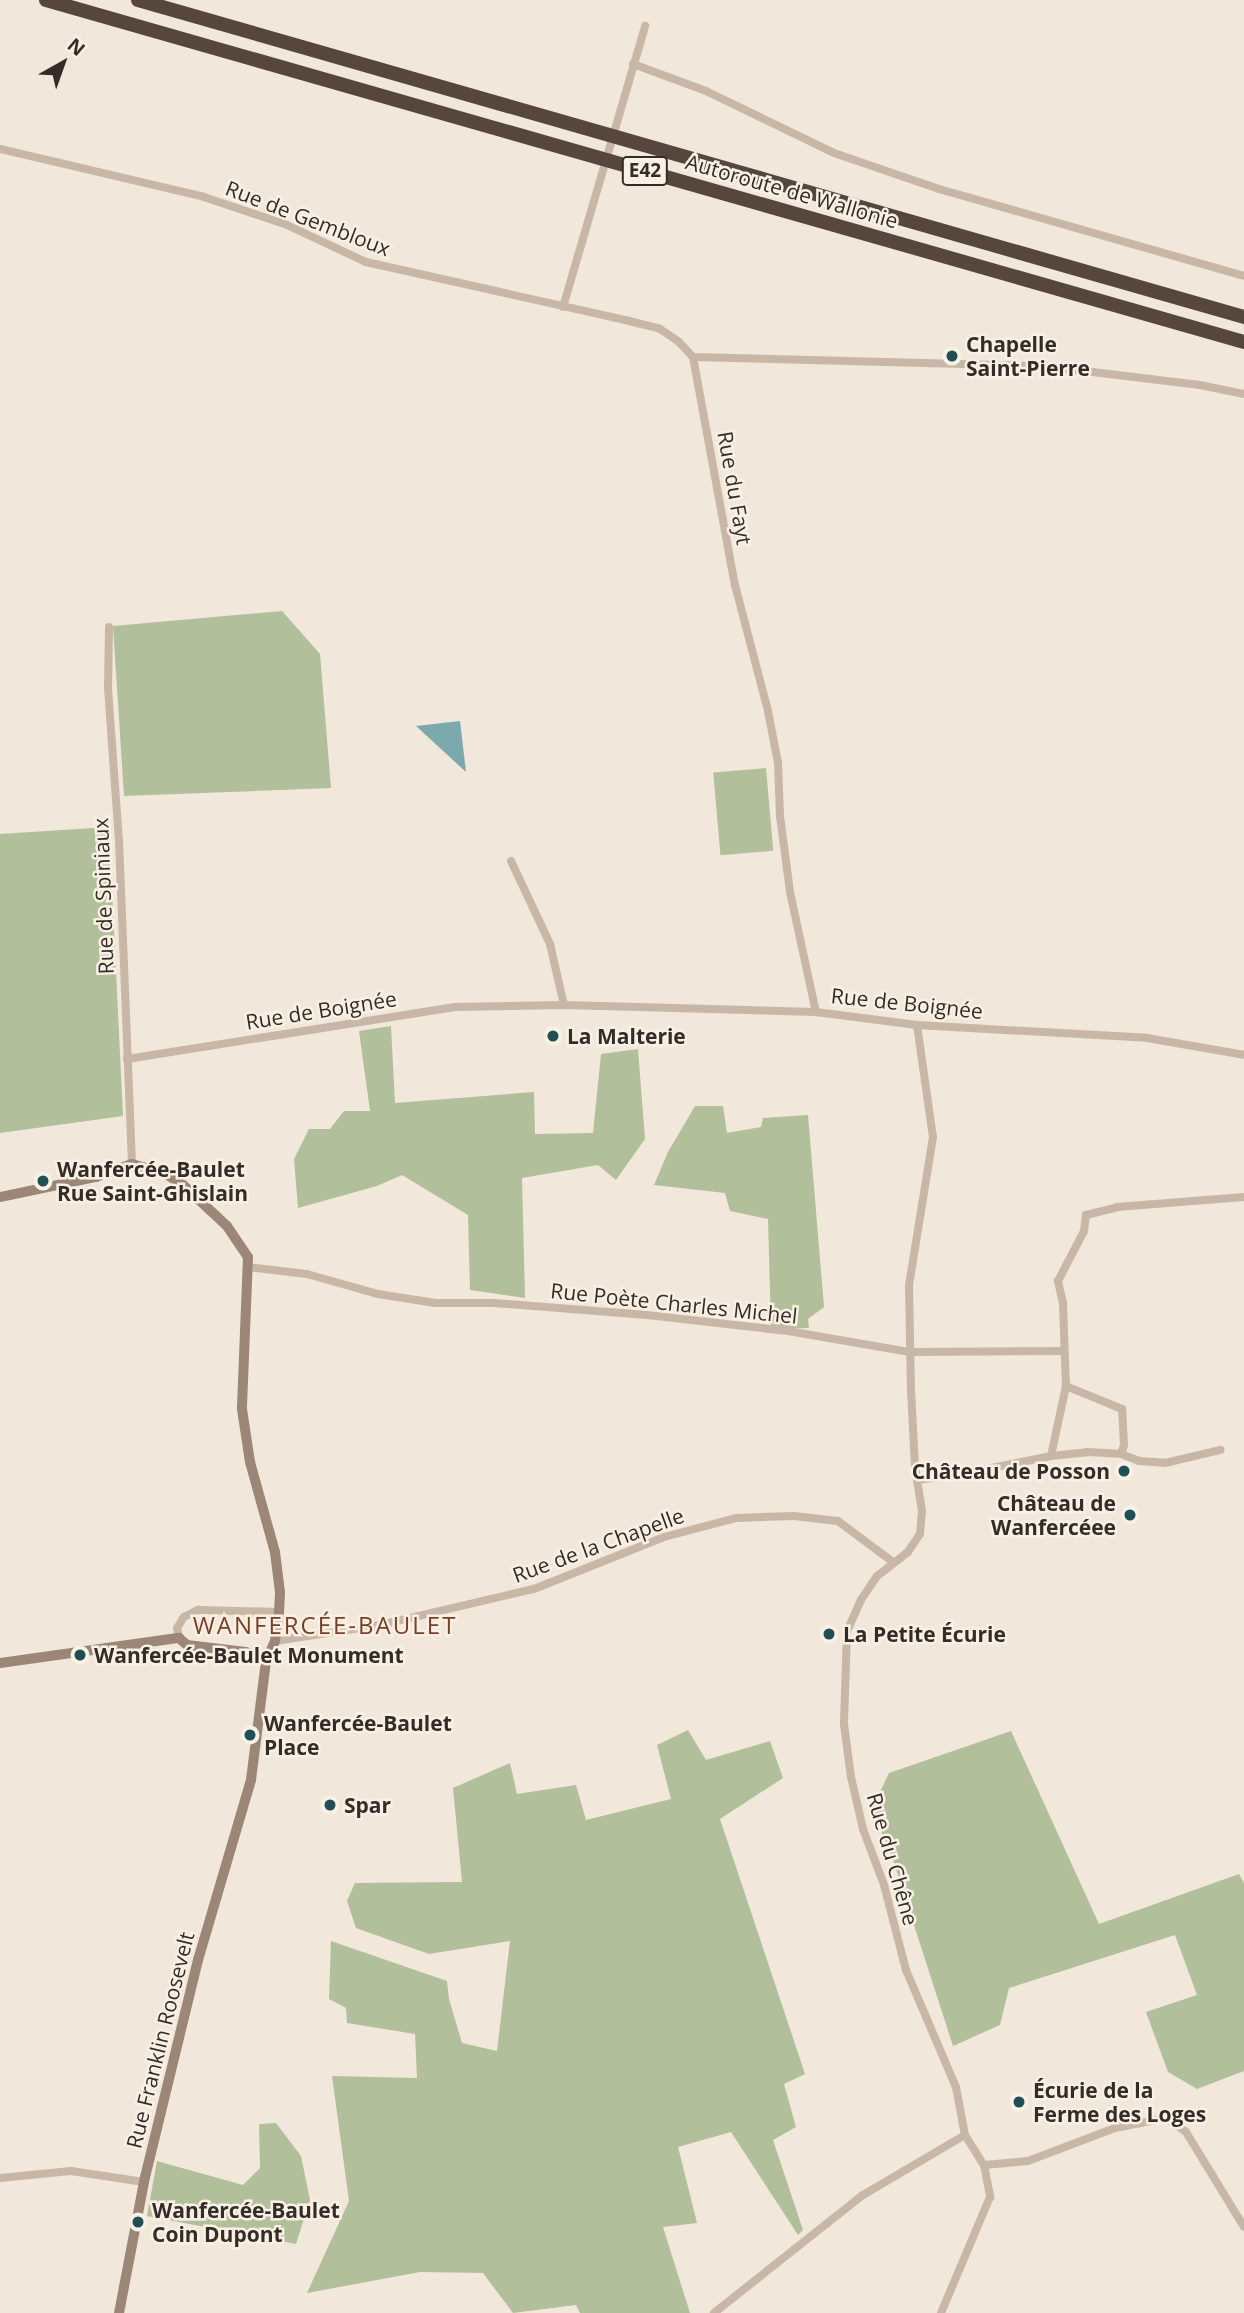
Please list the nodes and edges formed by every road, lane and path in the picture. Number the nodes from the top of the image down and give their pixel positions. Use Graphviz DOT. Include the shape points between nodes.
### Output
graph roads {
  1 [pos="46,0"];
  2 [pos="138,0"];
  3 [pos="645,26"];
  4 [pos="633,64"];
  5 [pos="0,149"];
  6 [pos="1244,276"];
  7 [pos="564,307"];
  8 [pos="1244,317"];
  9 [pos="1244,342"];
  10 [pos="693,357"];
  11 [pos="1244,394"];
  12 [pos="109,627"];
  13 [pos="512,861"];
  14 [pos="564,1006"];
  15 [pos="816,1012"];
  16 [pos="917,1025"];
  17 [pos="1244,1055"];
  18 [pos="127,1059"];
  19 [pos="132,1164"];
  20 [pos="0,1197"];
  21 [pos="1244,1197"];
  22 [pos="248,1267"];
  23 [pos="1064,1351"];
  24 [pos="910,1352"];
  25 [pos="1066,1386"];
  26 [pos="1220,1450"];
  27 [pos="1121,1454"];
  28 [pos="1051,1456"];
  29 [pos="917,1480"];
  30 [pos="893,1562"];
  31 [pos="279,1612"];
  32 [pos="178,1638"];
  33 [pos="275,1641"];
  34 [pos="266,1661"];
  35 [pos="0,1663"];
  36 [pos="965,2135"];
  37 [pos="984,2165"];
  38 [pos="0,2178"];
  39 [pos="144,2182"];
  40 [pos="1244,2227"];
  41 [pos="119,2313"];
  42 [pos="714,2313"];
  43 [pos="941,2313"];
  1 -- 9 [label="highway, Autoroute de Wallonie / E42"];
  2 -- 8 [label="highway, Autoroute de Wallonie / E42"];
  3 -- 4 [label="street"];
  4 -- 6 [label="street" via="706,91 834,153 939,189"];
  4 -- 7 [label="street"];
  5 -- 7 [label="street, Rue de Gembloux" via="204,197 287,225 366,262"];
  7 -- 10 [label="street" via="660,329"];
  10 -- 11 [label="street" via="1043,366"];
  10 -- 15 [label="street, Rue du Fayt" via="735,585 778,763 790,892"];
  12 -- 18 [label="street, Rue de Spiniaux" via="108,688"];
  13 -- 14 [label="street" via="550,944"];
  14 -- 15 [label="street, Rue de Boignée"];
  14 -- 18 [label="street, Rue de Boignée" via="454,1007"];
  15 -- 16 [label="street, Rue de Boignée"];
  16 -- 17 [label="street, Rue de Boignée" via="1147,1038"];
  16 -- 24 [label="street" via="933,1137 909,1286"];
  18 -- 19 [label="street, Rue de Spiniaux"];
  19 -- 20 [label="main road" via="96,1177"];
  19 -- 22 [label="main road" via="166,1174 200,1200 227,1226 248,1257"];
  21 -- 23 [label="street" via="1117,1207 1086,1215 1080,1241 1058,1282"];
  22 -- 24 [label="street, Rue Poète Charles Michel" via="307,1274 378,1294 435,1303 494,1303 661,1317 788,1331"];
  22 -- 31 [label="main road, Rue Franklin Roosevelt" via="242,1409 250,1462 275,1552"];
  23 -- 24 [label="street, Rue Poète Charles Michel"];
  23 -- 25 [label="street"];
  24 -- 29 [label="street"];
  25 -- 27 [label="street" via="1122,1409"];
  25 -- 28 [label="street"];
  26 -- 27 [label="street" via="1164,1463"];
  27 -- 28 [label="street"];
  28 -- 29 [label="street"];
  29 -- 30 [label="street" via="920,1535 908,1552"];
  30 -- 33 [label="street, Rue de la Chapelle" via="838,1521 794,1516 736,1518 664,1537 534,1589 419,1617"];
  30 -- 36 [label="street, Rue du Chêne" via="860,1600 847,1632 844,1724 863,1829 884,1885 906,1970 956,2087"];
  31 -- 32 [label="street" via="198,1610 184,1617 177,1628"];
  31 -- 33 [label="main road, Rue Franklin Roosevelt"];
  32 -- 34 [label="main road" via="187,1645 246,1652"];
  32 -- 35 [label="main road"];
  33 -- 34 [label="main road, Rue Franklin Roosevelt"];
  34 -- 39 [label="main road, Rue Franklin Roosevelt" via="251,1780 198,1961"];
  36 -- 37 [label="street, Rue du Chêne"];
  36 -- 42 [label="street" via="863,2195"];
  37 -- 40 [label="street" via="1028,2161 1115,2128 1166,2118 1186,2132"];
  37 -- 43 [label="street" via="990,2197"];
  38 -- 39 [label="street" via="71,2171"];
  39 -- 41 [label="main road, Rue Franklin Roosevelt"];
}
